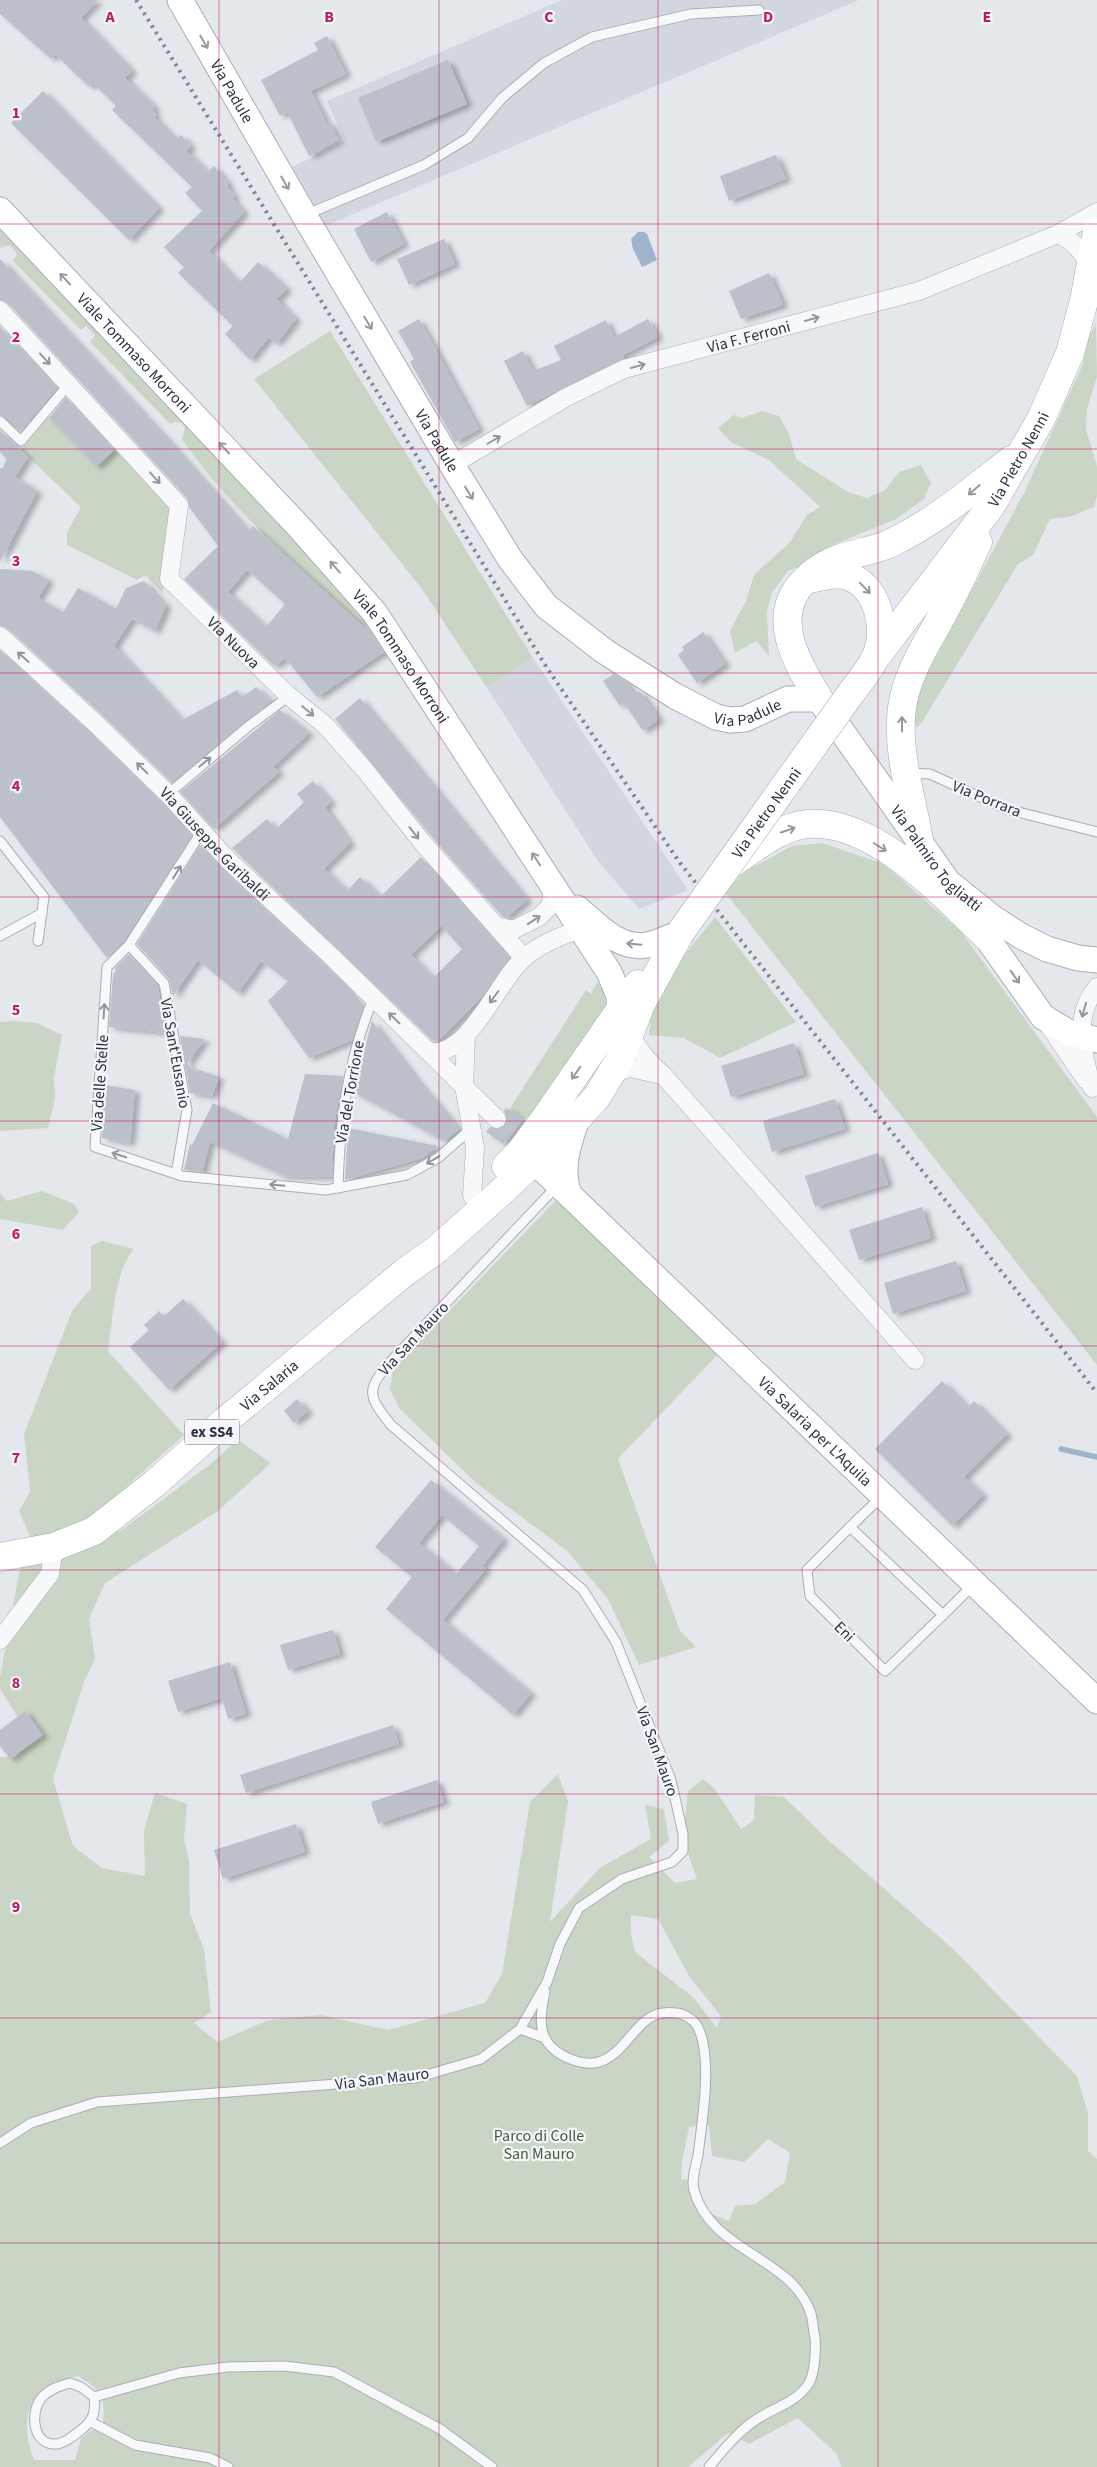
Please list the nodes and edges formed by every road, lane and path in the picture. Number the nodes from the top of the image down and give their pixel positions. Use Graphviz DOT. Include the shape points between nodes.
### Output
graph roads {
  1 [pos="180,0"];
  2 [pos="759,10"];
  3 [pos="0,210"];
  4 [pos="1097,212"];
  5 [pos="304,215"];
  6 [pos="1097,231"];
  7 [pos="1058,234"];
  8 [pos="1090,268"];
  9 [pos="0,310"];
  10 [pos="68,384"];
  11 [pos="0,421"];
  12 [pos="1025,448"];
  13 [pos="452,465"];
  14 [pos="992,506"];
  15 [pos="804,581"];
  16 [pos="0,636"];
  17 [pos="876,657"];
  18 [pos="290,696"];
  19 [pos="820,699"];
  20 [pos="906,772"];
  21 [pos="168,794"];
  22 [pos="202,832"];
  23 [pos="1097,832"];
  24 [pos="919,840"];
  25 [pos="0,841"];
  26 [pos="731,864"];
  27 [pos="948,882"];
  28 [pos="557,891"];
  29 [pos="42,913"];
  30 [pos="496,926"];
  31 [pos="582,929"];
  32 [pos="680,932"];
  33 [pos="0,936"];
  34 [pos="987,937"];
  35 [pos="38,941"];
  36 [pos="129,945"];
  37 [pos="524,958"];
  38 [pos="1097,960"];
  39 [pos="646,972"];
  40 [pos="611,976"];
  41 [pos="1097,987"];
  42 [pos="373,998"];
  43 [pos="1043,1017"];
  44 [pos="625,1021"];
  45 [pos="466,1036"];
  46 [pos="1089,1039"];
  47 [pos="429,1052"];
  48 [pos="615,1066"];
  49 [pos="663,1076"];
  50 [pos="464,1086"];
  51 [pos="1095,1092"];
  52 [pos="577,1118"];
  53 [pos="497,1119"];
  54 [pos="470,1129"];
  55 [pos="518,1153"];
  56 [pos="176,1174"];
  57 [pos="338,1188"];
  58 [pos="564,1188"];
  59 [pos="472,1196"];
  60 [pos="405,1272"];
  61 [pos="915,1360"];
  62 [pos="882,1495"];
  63 [pos="850,1527"];
  64 [pos="54,1547"];
  65 [pos="0,1557"];
  66 [pos="974,1583"];
  67 [pos="943,1615"];
  68 [pos="0,1640"];
  69 [pos="1097,1701"];
  70 [pos="548,1982"];
  71 [pos="520,2028"];
  72 [pos="545,2038"];
  73 [pos="0,2143"];
  74 [pos="94,2397"];
  75 [pos="91,2422"];
  76 [pos="228,2467"];
  77 [pos="492,2467"];
  78 [pos="709,2467"];
  1 -- 5 [label="street, Via Padule, one-way"];
  2 -- 5 [label="lane" via="691,14 592,37 544,63 502,98 468,138 424,165"];
  28 -- 3 [label="street, Viale Tommaso Morroni, one-way" via="375,613 294,522"];
  4 -- 7 [label="street, Via F. Ferroni"];
  5 -- 13 [label="street, Via Padule, one-way"];
  6 -- 8 [label="main road, Via Pietro Nenni"];
  7 -- 8 [label="street" via="1082,251"];
  13 -- 7 [label="street, Via F. Ferroni, one-way" via="565,398 624,369 920,291"];
  8 -- 12 [label="main road, Via Pietro Nenni" via="1070,353"];
  9 -- 10 [label="street, Via Nuova, one-way"];
  10 -- 11 [label="lane" via="21,441"];
  10 -- 18 [label="street, Via Nuova, one-way" via="179,505 169,580"];
  12 -- 14 [label="main road, Via Pietro Nenni"];
  12 -- 15 [label="main road, one-way" via="965,498 925,525 886,545 837,559 816,569"];
  13 -- 19 [label="street, Via Padule, one-way" via="510,559 546,606 597,646 659,686 716,717 730,720 745,718 788,699"];
  14 -- 17 [label="main road, Via Pietro Nenni"];
  20 -- 14 [label="main road, one-way" via="902,710 907,687 985,528"];
  15 -- 17 [label="main road, one-way" via="836,574 863,584 873,598 878,614 881,632"];
  15 -- 19 [label="main road" via="789,604 788,634 798,661"];
  21 -- 16 [label="street, Via Giuseppe Garibaldi, one-way"];
  17 -- 26 [label="main road, Via Pietro Nenni, bridge"];
  21 -- 18 [label="lane, one-way"];
  18 -- 30 [label="street, Via Nuova, one-way" via="325,725"];
  19 -- 24 [label="street, Via Palmiro Togliatti"];
  20 -- 23 [label="lane, Via Porrara" via="930,774 1006,809"];
  20 -- 24 [label="main road"];
  21 -- 22 [label="street, Via Giuseppe Garibaldi"];
  36 -- 22 [label="lane, Via delle Stelle, one-way"];
  22 -- 42 [label="street, Via Giuseppe Garibaldi"];
  24 -- 27 [label="street, Via Palmiro Togliatti"];
  25 -- 29 [label="lane" via="44,897"];
  26 -- 32 [label="main road, Via Pietro Nenni, bridge"];
  26 -- 34 [label="main road, one-way" via="783,831 808,824 837,826 860,834 892,854 936,888"];
  27 -- 34 [label="street"];
  27 -- 38 [label="street, Via Palmiro Togliatti" via="1021,936 1047,949"];
  30 -- 28 [label="street, one-way" via="513,930 538,918 550,906"];
  28 -- 31 [label="street, Viale Tommaso Morroni"];
  32 -- 28 [label="street, one-way" via="648,945 629,946 609,935"];
  29 -- 33 [label="lane"];
  29 -- 35 [label="lane"];
  30 -- 37 [label="street, Via Nuova"];
  31 -- 37 [label="street" via="558,936"];
  31 -- 40 [label="street, Viale Tommaso Morroni"];
  32 -- 39 [label="main road"];
  32 -- 44 [label="main road" via="645,996"];
  34 -- 43 [label="street, one-way"];
  36 -- 56 [label="lane, Via Sant'Eusanio" via="164,983 187,1110"];
  56 -- 36 [label="lane, Via delle Stelle, one-way" via="95,1147 107,967"];
  37 -- 45 [label="street, one-way"];
  39 -- 40 [label="street"];
  39 -- 44 [label="main road"];
  40 -- 44 [label="street, Viale Tommaso Morroni"];
  41 -- 46 [label="street, one-way" via="1085,1004 1081,1021"];
  47 -- 42 [label="street, Via Giuseppe Garibaldi, one-way"];
  42 -- 57 [label="lane, Via del Torrione" via="350,1071 340,1131"];
  43 -- 46 [label="street" via="1068,1032"];
  43 -- 51 [label="street"];
  44 -- 48 [label="main road"];
  44 -- 49 [label="street" via="636,1047"];
  44 -- 55 [label="main road, one-way"];
  45 -- 47 [label="street" via="444,1050"];
  45 -- 50 [label="street"];
  46 -- 51 [label="street"];
  47 -- 50 [label="street, Via Giuseppe Garibaldi"];
  48 -- 49 [label="street"];
  48 -- 52 [label="main road" via="596,1098"];
  49 -- 61 [label="street"];
  50 -- 53 [label="street, Via Giuseppe Garibaldi"];
  50 -- 54 [label="street"];
  52 -- 55 [label="main road"];
  52 -- 58 [label="street" via="565,1157"];
  54 -- 57 [label="lane, Via delle Stelle, one-way" via="438,1158 407,1175"];
  54 -- 59 [label="street" via="475,1148"];
  55 -- 58 [label="street, Via Salaria per L'Aquila"];
  55 -- 59 [label="main road, Via Salaria / ex SS4"];
  55 -- 60 [label="main road, Via Salaria / ex SS4" via="436,1250"];
  57 -- 56 [label="lane, Via delle Stelle, one-way" via="326,1190"];
  58 -- 62 [label="street, Via Salaria per L'Aquila"];
  58 -- 70 [label="lane, Via San Mauro" via="391,1361 375,1380 372,1392 375,1405 391,1424 583,1590 616,1642 671,1780 683,1834 683,1851 672,1862 622,1879 580,1908 560,1944"];
  59 -- 60 [label="main road, Via Salaria / ex SS4"];
  60 -- 64 [label="main road, Via Salaria / ex SS4" via="154,1484 94,1531"];
  62 -- 63 [label="lane"];
  62 -- 66 [label="street, Via Salaria per L'Aquila"];
  63 -- 67 [label="lane"];
  63 -- 67 [label="lane, Eni" via="807,1570 810,1596 886,1671"];
  64 -- 65 [label="main road, Via Salaria / ex SS4"];
  64 -- 68 [label="street" via="50,1574"];
  66 -- 67 [label="lane"];
  66 -- 69 [label="street, Via Salaria per L'Aquila"];
  70 -- 71 [label="lane, Via San Mauro"];
  70 -- 72 [label="lane" via="542,2003"];
  71 -- 72 [label="lane"];
  71 -- 73 [label="lane, Via San Mauro" via="481,2059 416,2078 97,2102 31,2123"];
  72 -- 78 [label="lane" via="560,2053 584,2065 603,2061 623,2045 644,2019 665,2011 682,2013 696,2024 704,2045 704,2109 693,2188 700,2204 723,2236 765,2261 793,2284 811,2313 816,2350 810,2382 786,2405 762,2416 745,2430"];
  74 -- 75 [label="lane"];
  74 -- 75 [label="lane" via="70,2383 56,2387 40,2400 34,2416 35,2432 45,2442 58,2444"];
  74 -- 77 [label="lane" via="179,2373 228,2367 284,2366 334,2372 440,2429"];
  75 -- 76 [label="lane" via="135,2445 210,2458"];
}
